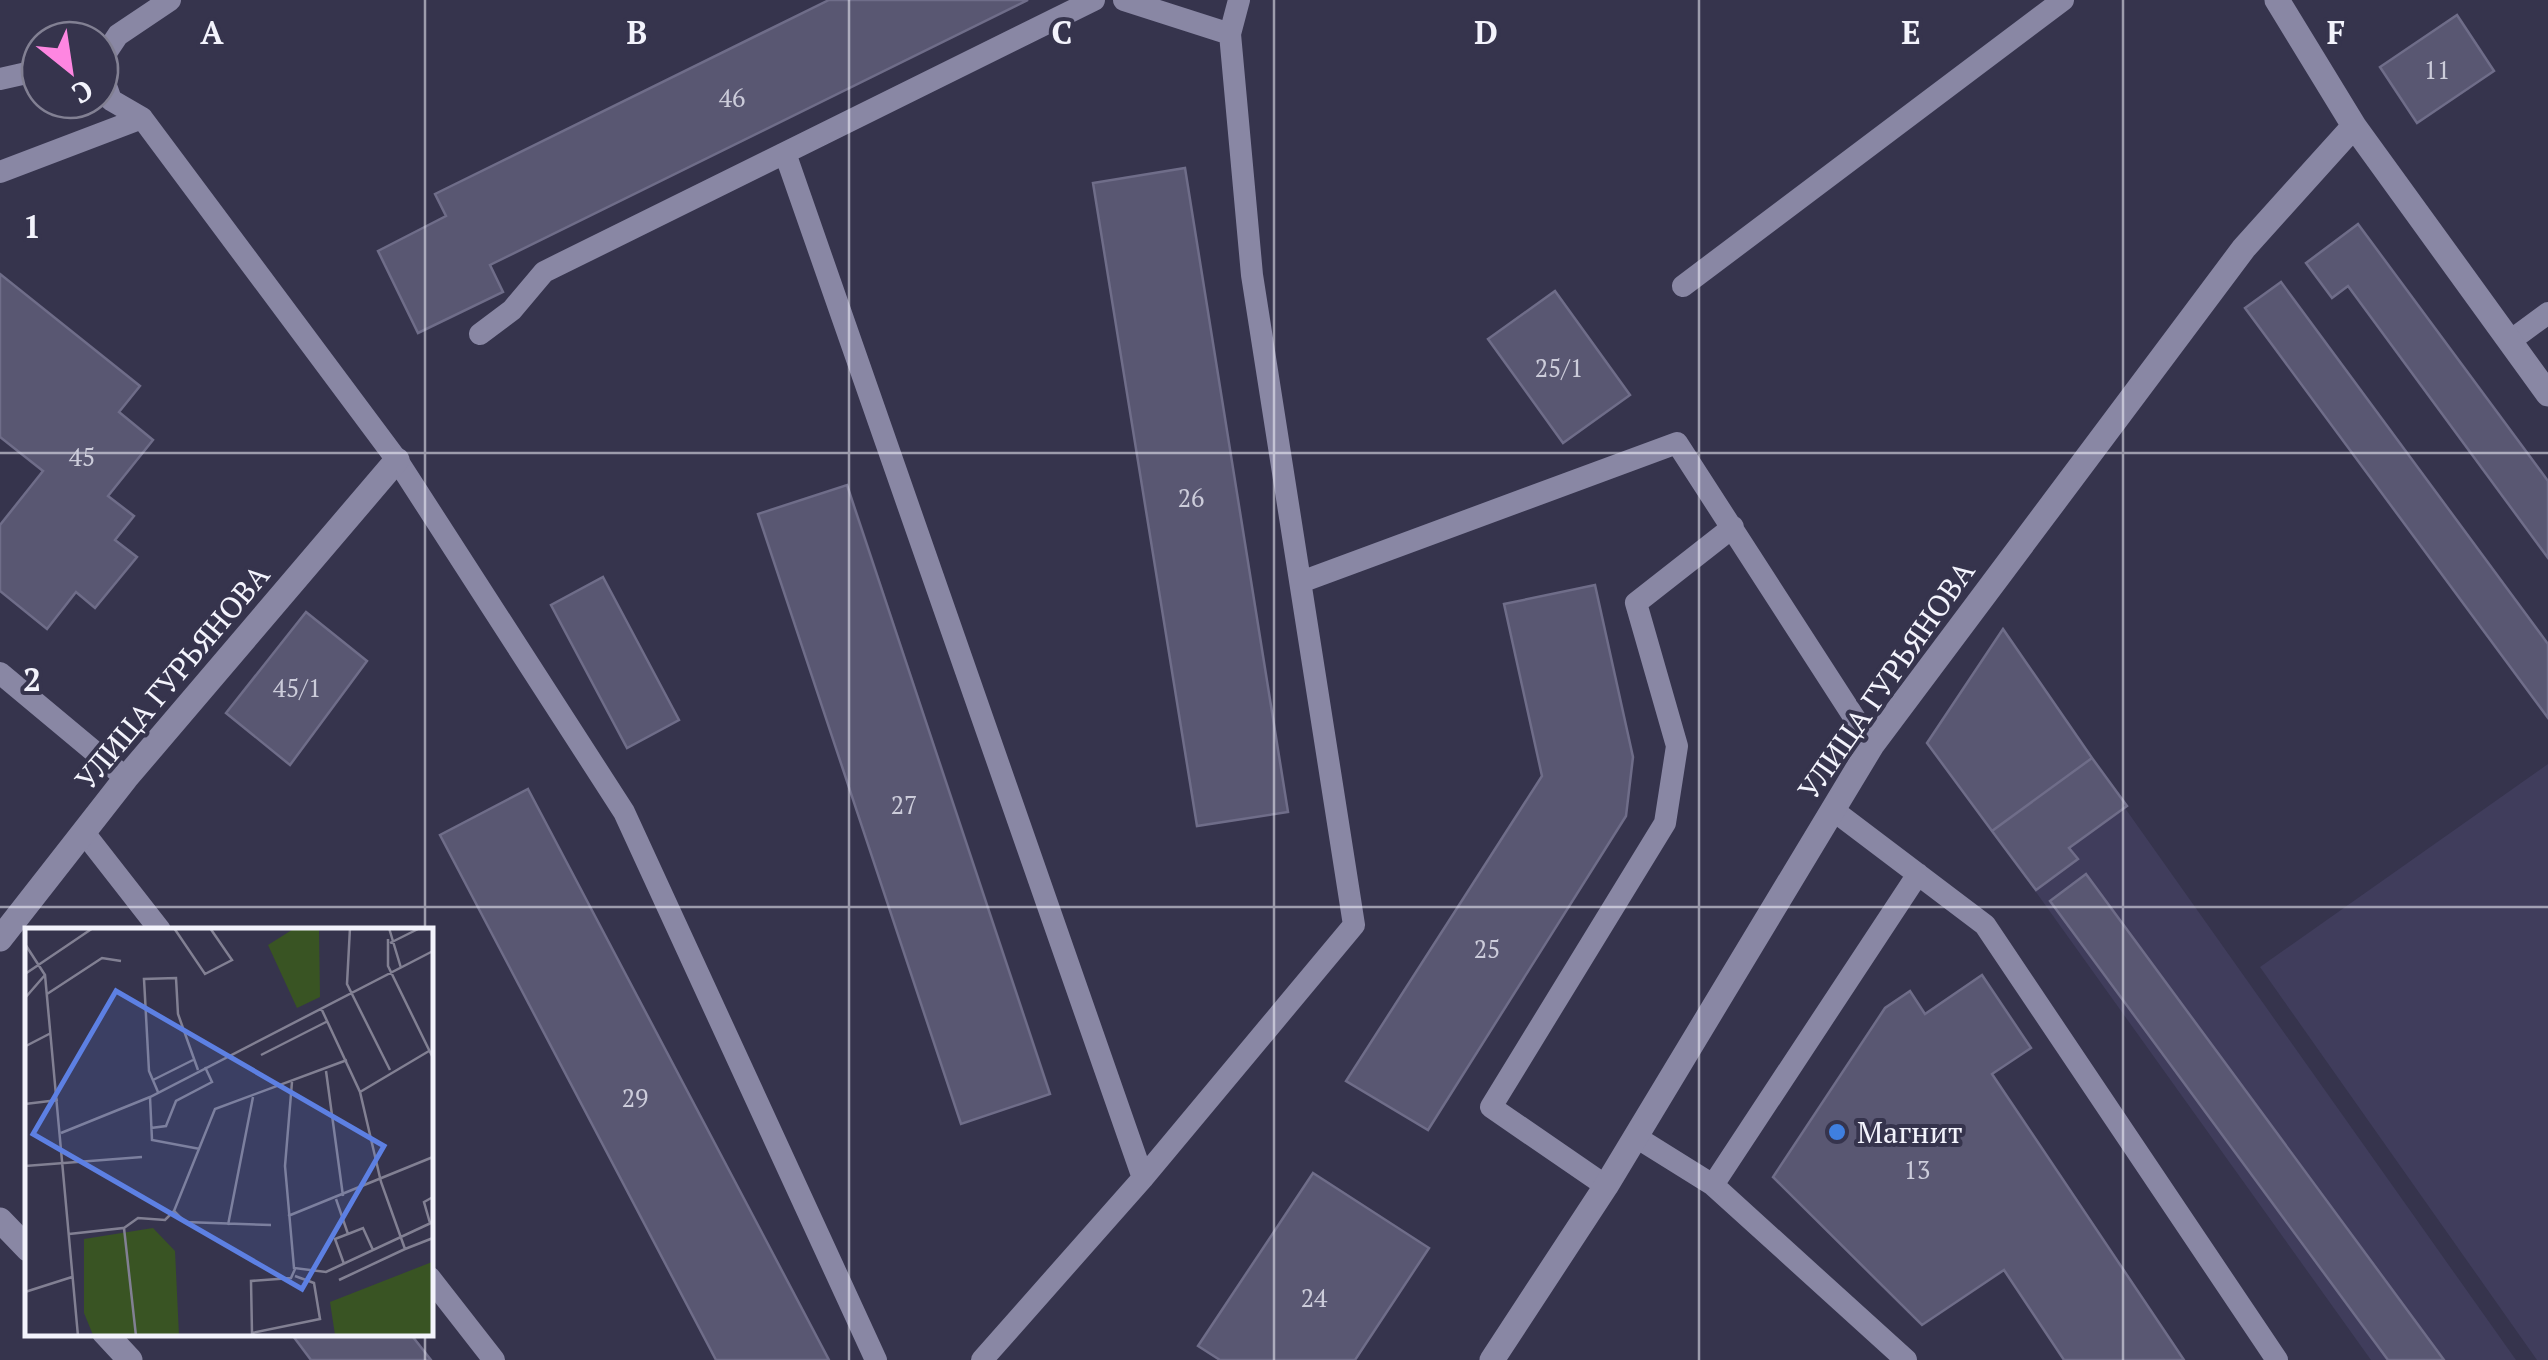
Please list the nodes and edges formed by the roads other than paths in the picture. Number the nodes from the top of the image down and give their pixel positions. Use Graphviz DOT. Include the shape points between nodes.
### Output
graph roads {
  1 [pos="170,0"];
  2 [pos="1094,0"];
  3 [pos="1124,0"];
  4 [pos="1239,0"];
  5 [pos="2063,0"];
  6 [pos="2277,0"];
  7 [pos="120,34"];
  8 [pos="1230,34"];
  9 [pos="120,105"];
  10 [pos="142,118"];
  11 [pos="2354,126"];
  12 [pos="785,153"];
  13 [pos="0,172"];
  14 [pos="1683,286"];
  15 [pos="2548,313"];
  16 [pos="480,334"];
  17 [pos="2510,342"];
  18 [pos="2548,394"];
  19 [pos="397,460"];
  20 [pos="1732,528"];
  21 [pos="1300,582"];
  22 [pos="0,672"];
  23 [pos="1872,745"];
  24 [pos="126,778"];
  25 [pos="1833,810"];
  26 [pos="85,834"];
  27 [pos="1918,874"];
  28 [pos="158,928"];
  29 [pos="0,939"];
  30 [pos="1636,1137"];
  31 [pos="1142,1178"];
  32 [pos="1713,1185"];
  33 [pos="1606,1186"];
  34 [pos="0,1220"];
  35 [pos="25,1247"];
  36 [pos="432,1281"];
  37 [pos="107,1335"];
  38 [pos="130,1360"];
  39 [pos="494,1360"];
  40 [pos="876,1360"];
  41 [pos="982,1360"];
  42 [pos="1492,1360"];
  43 [pos="1906,1360"];
  44 [pos="2276,1360"];
  1 -- 7 [label="lane"];
  2 -- 12 [label="lane"];
  3 -- 8 [label="lane"];
  4 -- 8 [label="lane"];
  5 -- 14 [label="lane"];
  6 -- 11 [label="street"];
  8 -- 21 [label="lane" via="1252,275"];
  9 -- 10 [label="lane"];
  10 -- 13 [label="lane"];
  10 -- 19 [label="lane"];
  11 -- 17 [label="street"];
  11 -- 23 [label="street, УЛИЦА ГУРЬЯНОВА" via="2244,248"];
  12 -- 16 [label="lane" via="544,272 512,310"];
  12 -- 31 [label="lane"];
  15 -- 17 [label="lane"];
  17 -- 18 [label="street"];
  19 -- 24 [label="street, УЛИЦА ГУРЬЯНОВА"];
  19 -- 40 [label="lane" via="624,812"];
  20 -- 21 [label="lane" via="1678,443"];
  20 -- 23 [label="lane"];
  20 -- 33 [label="lane" via="1636,603 1677,746 1665,824 1491,1108"];
  21 -- 31 [label="lane" via="1354,925"];
  22 -- 24 [label="lane"];
  23 -- 25 [label="street, УЛИЦА ГУРЬЯНОВА"];
  24 -- 26 [label="street, УЛИЦА ГУРЬЯНОВА"];
  25 -- 27 [label="lane"];
  25 -- 30 [label="street, УЛИЦА ГУРЬЯНОВА"];
  26 -- 28 [label="lane"];
  26 -- 29 [label="street, УЛИЦА ГУРЬЯНОВА"];
  27 -- 32 [label="lane"];
  27 -- 44 [label="lane" via="1985,925"];
  30 -- 32 [label="lane"];
  30 -- 33 [label="street, УЛИЦА ГУРЬЯНОВА"];
  31 -- 41 [label="lane"];
  32 -- 43 [label="lane"];
  33 -- 42 [label="street, УЛИЦА ГУРЬЯНОВА"];
  34 -- 35 [label="street"];
  36 -- 39 [label="lane"];
  37 -- 38 [label="street"];
}
